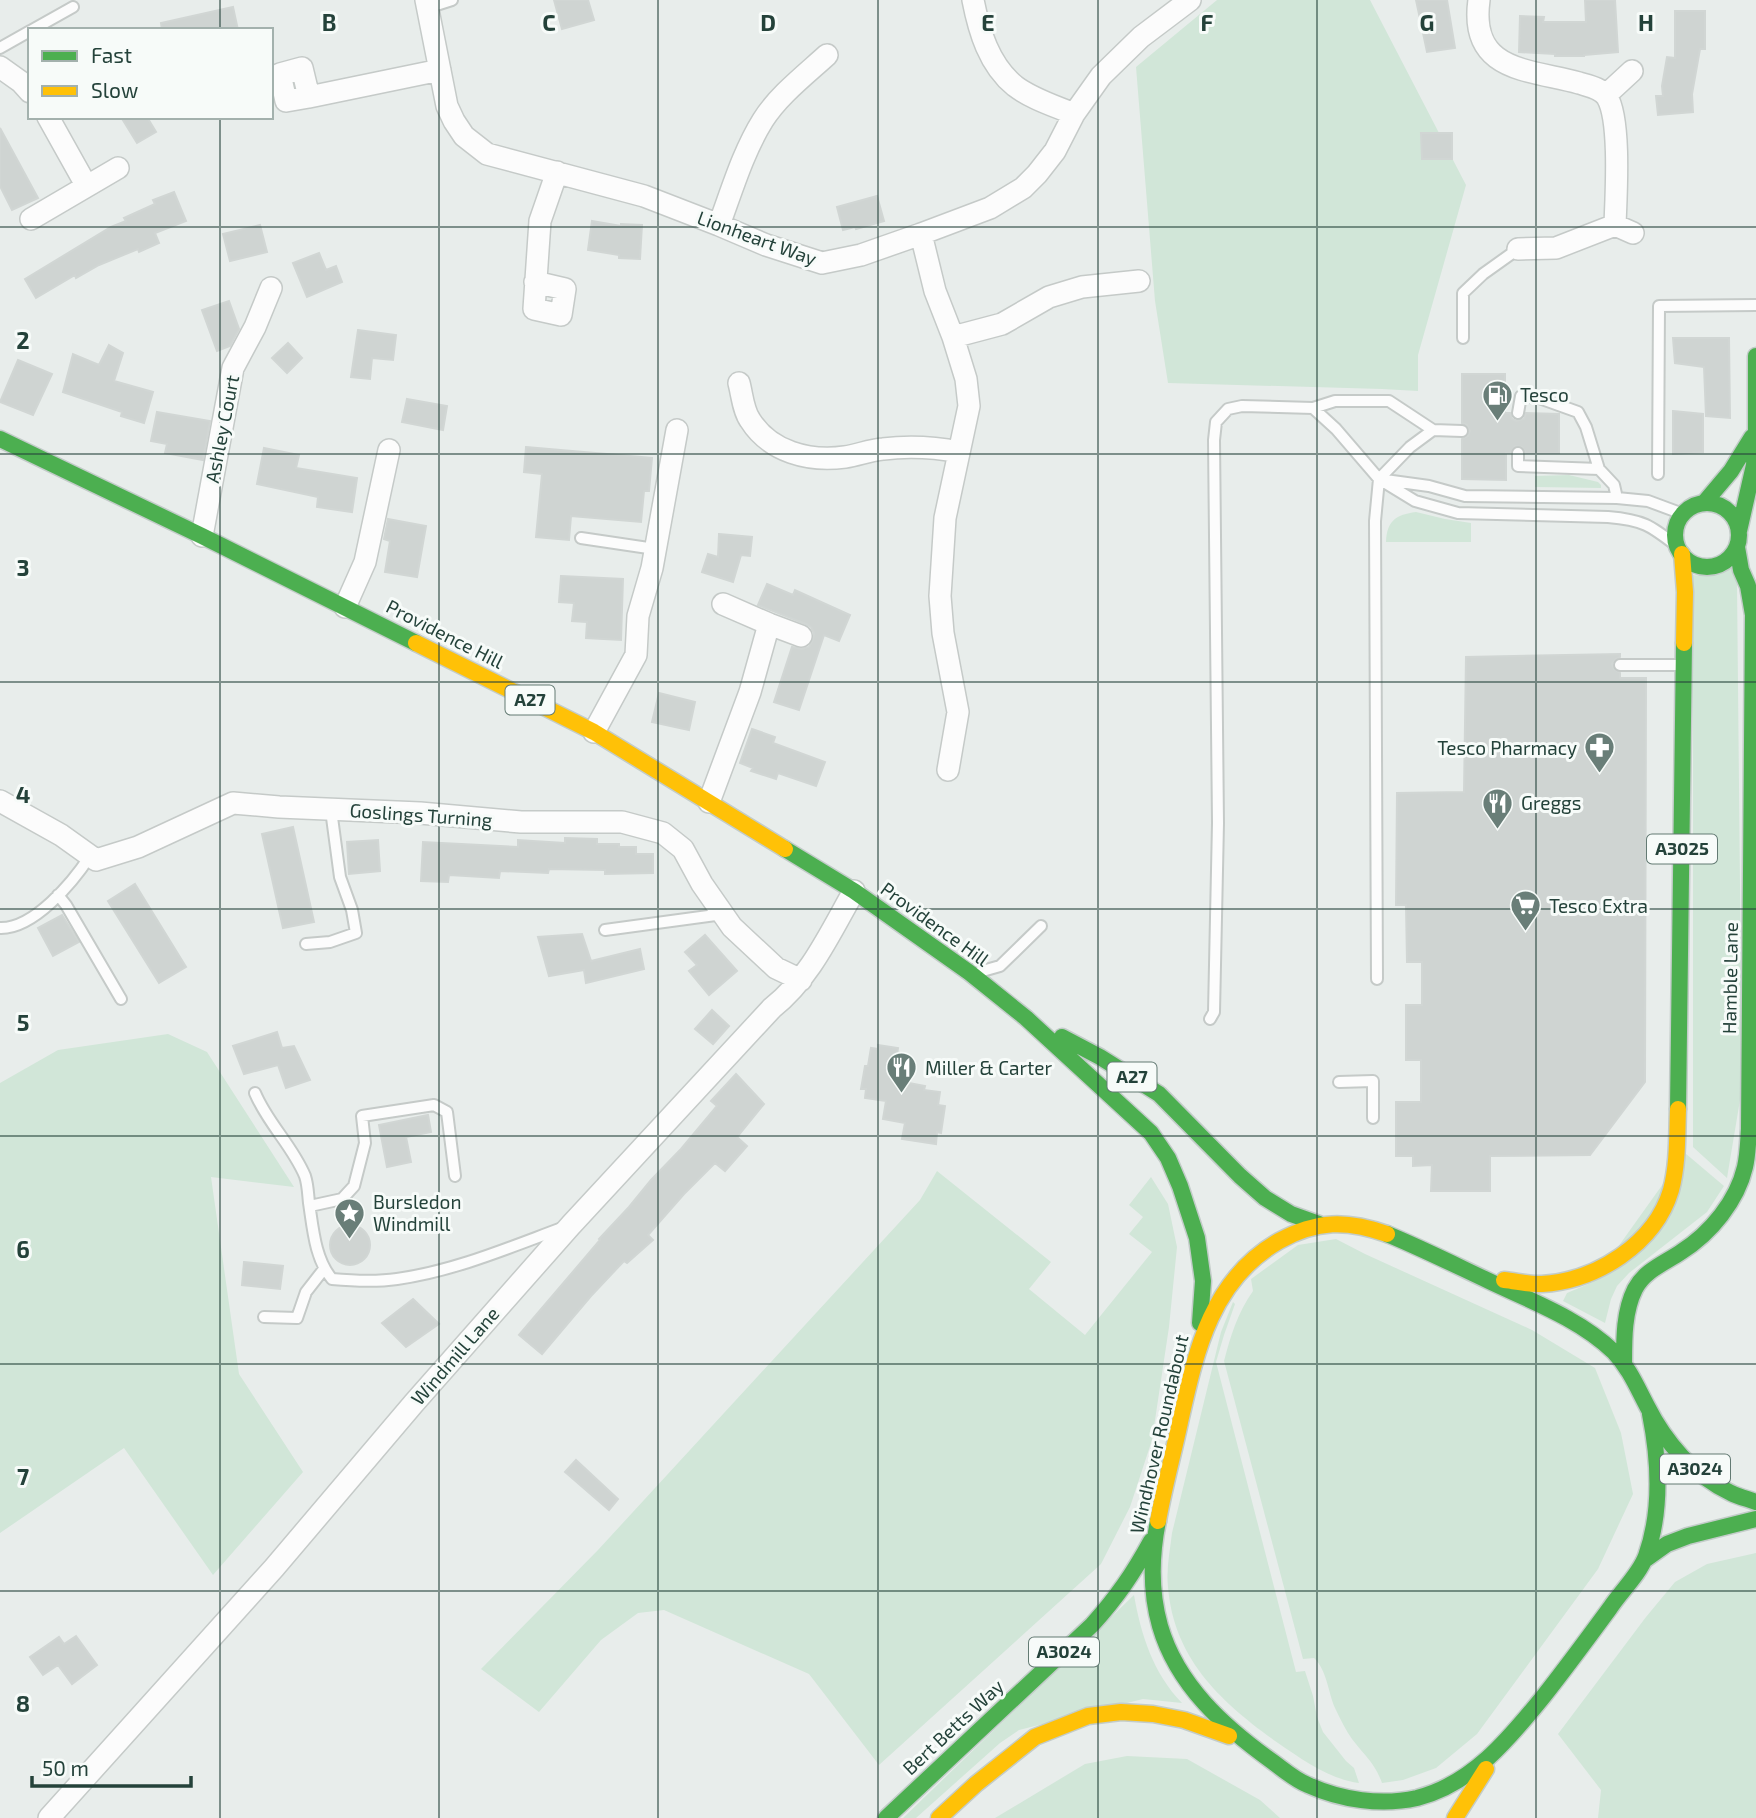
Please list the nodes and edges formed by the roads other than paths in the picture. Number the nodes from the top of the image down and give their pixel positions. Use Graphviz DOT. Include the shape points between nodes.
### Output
graph roads {
  1 [pos="452,0"];
  2 [pos="973,0"];
  3 [pos="1190,0"];
  4 [pos="1479,0"];
  5 [pos="427,4"];
  6 [pos="73,7"];
  7 [pos="35,28"];
  8 [pos="28,32"];
  9 [pos="0,48"];
  10 [pos="827,55"];
  11 [pos="0,67"];
  12 [pos="440,69"];
  13 [pos="1632,71"];
  14 [pos="28,90"];
  15 [pos="1606,95"];
  16 [pos="309,97"];
  17 [pos="1074,114"];
  18 [pos="49,119"];
  19 [pos="118,168"];
  20 [pos="557,172"];
  21 [pos="86,185"];
  22 [pos="31,219"];
  23 [pos="719,225"];
  24 [pos="921,234"];
  25 [pos="1518,249"];
  26 [pos="1139,281"];
  27 [pos="535,282"];
  28 [pos="271,288"];
  29 [pos="1756,305"];
  30 [pos="953,337"];
  31 [pos="1463,338"];
  32 [pos="1756,356"];
  33 [pos="739,383"];
  34 [pos="1312,408"];
  35 [pos="1518,413"];
  36 [pos="677,430"];
  37 [pos="1433,430"];
  38 [pos="1756,430"];
  39 [pos="1462,431"];
  40 [pos="0,439"];
  41 [pos="389,450"];
  42 [pos="959,452"];
  43 [pos="1518,453"];
  44 [pos="1600,468"];
  45 [pos="1658,474"];
  46 [pos="1379,479"];
  47 [pos="1617,498"];
  48 [pos="1704,503"];
  49 [pos="1683,514"];
  50 [pos="202,536"];
  51 [pos="581,538"];
  52 [pos="1738,539"];
  53 [pos="655,549"];
  54 [pos="1679,550"];
  55 [pos="723,604"];
  56 [pos="345,607"];
  57 [pos="769,624"];
  58 [pos="802,636"];
  59 [pos="1620,665"];
  60 [pos="1684,665"];
  61 [pos="594,732"];
  62 [pos="948,770"];
  63 [pos="0,802"];
  64 [pos="709,802"];
  65 [pos="331,810"];
  66 [pos="90,856"];
  67 [pos="854,891"];
  68 [pos="58,895"];
  69 [pos="723,914"];
  70 [pos="1041,926"];
  71 [pos="0,928"];
  72 [pos="606,930"];
  73 [pos="306,944"];
  74 [pos="970,973"];
  75 [pos="1377,979"];
  76 [pos="801,980"];
  77 [pos="121,999"];
  78 [pos="1026,1018"];
  79 [pos="1210,1019"];
  80 [pos="1339,1082"];
  81 [pos="255,1093"];
  82 [pos="1373,1118"];
  83 [pos="455,1176"];
  84 [pos="310,1206"];
  85 [pos="1319,1224"];
  86 [pos="571,1225"];
  87 [pos="324,1269"];
  88 [pos="1485,1278"];
  89 [pos="264,1317"];
  90 [pos="1198,1347"];
  91 [pos="1624,1363"];
  92 [pos="1650,1414"];
  93 [pos="1756,1502"];
  94 [pos="1756,1520"];
  95 [pos="1154,1536"];
  96 [pos="1646,1559"];
  97 [pos="1241,1740"];
  98 [pos="1499,1749"];
  99 [pos="1305,1784"];
  100 [pos="1328,1810"];
  101 [pos="49,1818"];
  102 [pos="886,1818"];
  103 [pos="939,1818"];
  104 [pos="1455,1818"];
  1 -- 5 [label="lane"];
  2 -- 17 [label="street" via="985,46 1000,69 1016,86"];
  3 -- 17 [label="street, Lionheart Way" via="1124,53"];
  4 -- 15 [label="street" via="1478,27 1486,48 1503,63 1597,88"];
  5 -- 12 [label="street, Lionheart Way"];
  6 -- 7 [label="lane"];
  8 -- 9 [label="lane"];
  10 -- 23 [label="street" via="763,119"];
  11 -- 14 [label="street"];
  12 -- 16 [label="street"];
  12 -- 20 [label="street, Lionheart Way" via="447,106 464,136 487,154"];
  13 -- 15 [label="street"];
  15 -- 25 [label="street" via="1613,110 1624,229 1556,248"];
  17 -- 24 [label="street, Lionheart Way" via="1055,152 1023,187 990,208"];
  18 -- 21 [label="street"];
  19 -- 21 [label="street"];
  20 -- 23 [label="street, Lionheart Way" via="644,196"];
  20 -- 27 [label="street" via="540,221"];
  21 -- 22 [label="street"];
  23 -- 24 [label="street, Lionheart Way" via="822,263 861,256"];
  24 -- 30 [label="street" via="935,291"];
  25 -- 31 [label="lane" via="1462,293"];
  26 -- 30 [label="street" via="1082,287 1049,297 1002,324"];
  28 -- 50 [label="street, Ashley Court" via="233,369"];
  29 -- 45 [label="lane" via="1659,306"];
  30 -- 42 [label="street" via="969,406"];
  32 -- 38 [label="main road, Hamble Lane"];
  33 -- 42 [label="street" via="741,419 794,454 845,457 911,447"];
  34 -- 37 [label="lane" via="1335,401 1389,401"];
  34 -- 46 [label="lane"];
  34 -- 79 [label="lane" via="1242,406 1228,409 1216,422 1218,823 1214,1012"];
  35 -- 44 [label="lane" via="1521,396 1577,412"];
  36 -- 53 [label="street"];
  37 -- 39 [label="lane"];
  37 -- 46 [label="lane"];
  38 -- 48 [label="main road"];
  38 -- 52 [label="main road, Hamble Lane" via="1754,465"];
  40 -- 50 [label="main road, Providence Hill / A27"];
  41 -- 56 [label="street" via="365,562"];
  42 -- 62 [label="street" via="945,518 940,596 958,712"];
  43 -- 44 [label="lane" via="1518,466"];
  44 -- 47 [label="lane" via="1614,485"];
  46 -- 47 [label="lane" via="1465,496"];
  46 -- 54 [label="lane" via="1415,501 1458,513 1632,519 1653,527"];
  46 -- 75 [label="lane" via="1375,521"];
  47 -- 49 [label="lane" via="1648,501"];
  48 -- 49 [label="main road"];
  48 -- 52 [label="main road" via="1731,513"];
  49 -- 54 [label="main road" via="1676,529"];
  50 -- 56 [label="main road, Providence Hill / A27"];
  51 -- 53 [label="lane"];
  52 -- 54 [label="main road" via="1732,555 1707,567 1689,561"];
  52 -- 91 [label="main road, Hamble Lane" via="1754,615 1745,1168 1714,1224 1685,1250 1651,1270 1636,1287 1627,1311"];
  53 -- 61 [label="street" via="638,615 636,655"];
  54 -- 60 [label="main road, A3025" via="1685,592"];
  55 -- 57 [label="street"];
  56 -- 61 [label="main road, Providence Hill / A27"];
  57 -- 58 [label="street"];
  57 -- 64 [label="street" via="750,692"];
  59 -- 60 [label="lane"];
  60 -- 88 [label="main road, A3025" via="1677,1145 1666,1203 1650,1230 1631,1249 1580,1277 1542,1284"];
  61 -- 64 [label="main road, Providence Hill / A27"];
  63 -- 66 [label="street"];
  64 -- 67 [label="main road, Providence Hill / A27"];
  65 -- 66 [label="street, Goslings Turning" via="233,803 138,846 96,860"];
  65 -- 69 [label="street, Goslings Turning" via="521,822 622,822 663,833 684,849"];
  65 -- 73 [label="lane" via="340,877 356,933"];
  66 -- 68 [label="lane"];
  67 -- 74 [label="main road, Providence Hill / A27"];
  67 -- 76 [label="street, Windmill Lane"];
  68 -- 71 [label="lane" via="25,922"];
  68 -- 77 [label="lane"];
  69 -- 72 [label="lane"];
  69 -- 76 [label="street, Goslings Turning" via="776,968"];
  70 -- 74 [label="lane" via="1000,966"];
  74 -- 78 [label="main road, Providence Hill / A27"];
  76 -- 86 [label="street, Windmill Lane"];
  78 -- 85 [label="main road, Providence Hill / A27" via="1159,1094 1265,1198"];
  78 -- 90 [label="main road, Providence Hill / A27" via="1151,1133 1168,1158 1200,1260"];
  80 -- 82 [label="lane" via="1373,1081"];
  81 -- 84 [label="lane" via="262,1111 295,1153"];
  83 -- 84 [label="lane" via="447,1112 433,1105 362,1116 365,1143 354,1186 342,1199"];
  84 -- 87 [label="lane"];
  85 -- 88 [label="main road, Windhover Roundabout" via="1352,1224 1391,1236"];
  85 -- 90 [label="main road, Windhover Roundabout" via="1270,1245 1242,1267 1216,1305"];
  86 -- 87 [label="lane" via="457,1266 397,1279 332,1279"];
  86 -- 101 [label="street, Windmill Lane" via="274,1568"];
  87 -- 89 [label="lane" via="306,1292 297,1318"];
  88 -- 91 [label="main road, Windhover Roundabout" via="1587,1331"];
  90 -- 95 [label="main road, Windhover Roundabout"];
  91 -- 92 [label="main road, Windhover Roundabout"];
  92 -- 93 [label="main road, A3024" via="1699,1473 1728,1493"];
  92 -- 96 [label="main road, Windhover Roundabout" via="1658,1496"];
  94 -- 96 [label="main road" via="1688,1536"];
  95 -- 97 [label="main road, Windhover Roundabout" via="1154,1602 1172,1657 1202,1703"];
  95 -- 102 [label="main road, Bert Betts Way / A3024" via="1117,1597 1092,1625"];
  96 -- 98 [label="main road, Windhover Roundabout"];
  97 -- 99 [label="main road, Windhover Roundabout"];
  97 -- 103 [label="main road" via="1153,1714 1088,1716 1035,1737"];
  98 -- 99 [label="main road, Windhover Roundabout" via="1455,1783 1397,1801 1358,1800"];
  98 -- 104 [label="main road"];
  99 -- 100 [label="main road"];
}
